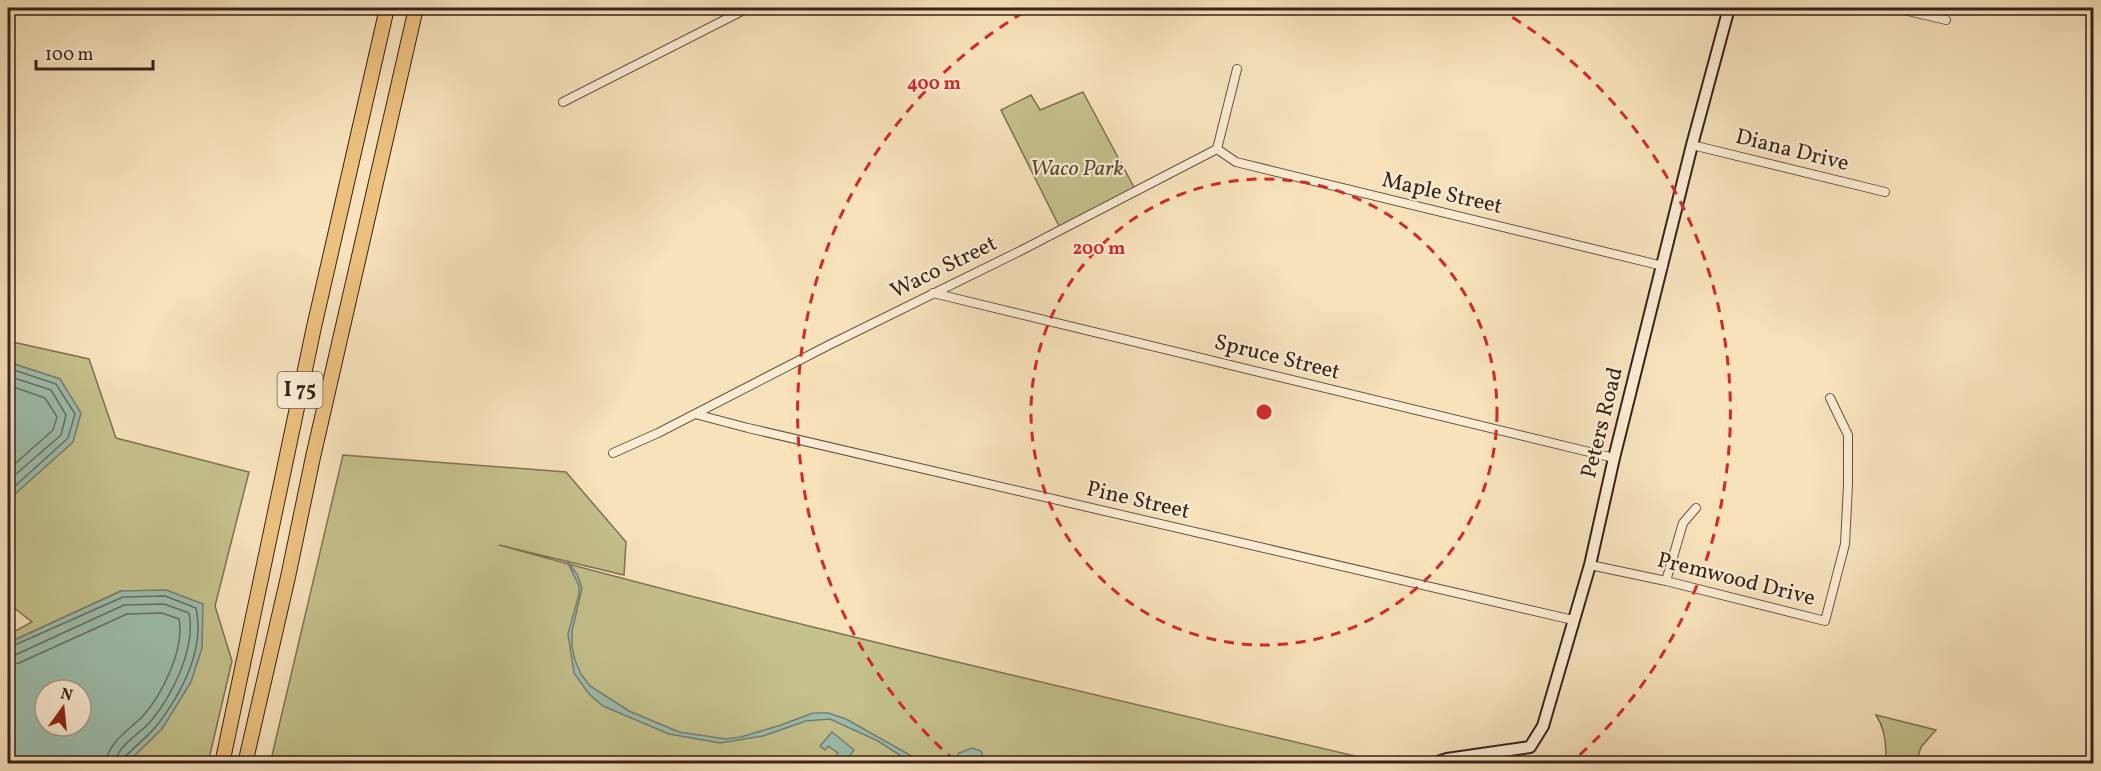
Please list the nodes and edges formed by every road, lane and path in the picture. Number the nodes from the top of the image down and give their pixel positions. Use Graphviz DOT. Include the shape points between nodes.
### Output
graph roads {
  1 [pos="418,8"];
  2 [pos="748,8"];
  3 [pos="1729,8"];
  4 [pos="1895,8"];
  5 [pos="386,11"];
  6 [pos="1946,20"];
  7 [pos="1237,69"];
  8 [pos="563,102"];
  9 [pos="1692,145"];
  10 [pos="1217,149"];
  11 [pos="1885,192"];
  12 [pos="1663,266"];
  13 [pos="932,293"];
  14 [pos="1830,398"];
  15 [pos="695,414"];
  16 [pos="613,453"];
  17 [pos="1614,458"];
  18 [pos="1696,508"];
  19 [pos="1590,565"];
  20 [pos="1666,581"];
  21 [pos="1573,620"];
  22 [pos="222,764"];
  23 [pos="245,764"];
  24 [pos="1432,764"];
  1 -- 23 [label="highway, I 75"];
  2 -- 8 [label="street"];
  3 -- 9 [label="street, Peters Road"];
  4 -- 6 [label="street"];
  5 -- 22 [label="highway, I 75" via="314,327"];
  7 -- 10 [label="street"];
  9 -- 11 [label="street, Diana Drive"];
  9 -- 12 [label="street, Peters Road"];
  10 -- 12 [label="street, Maple Street" via="1236,162"];
  10 -- 13 [label="street, Waco Street"];
  12 -- 17 [label="street, Peters Road"];
  13 -- 15 [label="street, Waco Street"];
  13 -- 17 [label="street, Spruce Street"];
  14 -- 20 [label="street, Premwood Drive" via="1848,435 1848,485 1845,544 1825,621"];
  15 -- 16 [label="street, Waco Street"];
  15 -- 21 [label="street, Pine Street"];
  17 -- 19 [label="street, Peters Road"];
  18 -- 20 [label="street" via="1683,523"];
  19 -- 20 [label="street, Premwood Drive"];
  19 -- 21 [label="street, Peters Road"];
  21 -- 24 [label="street, Peters Road" via="1543,726 1530,747"];
}
